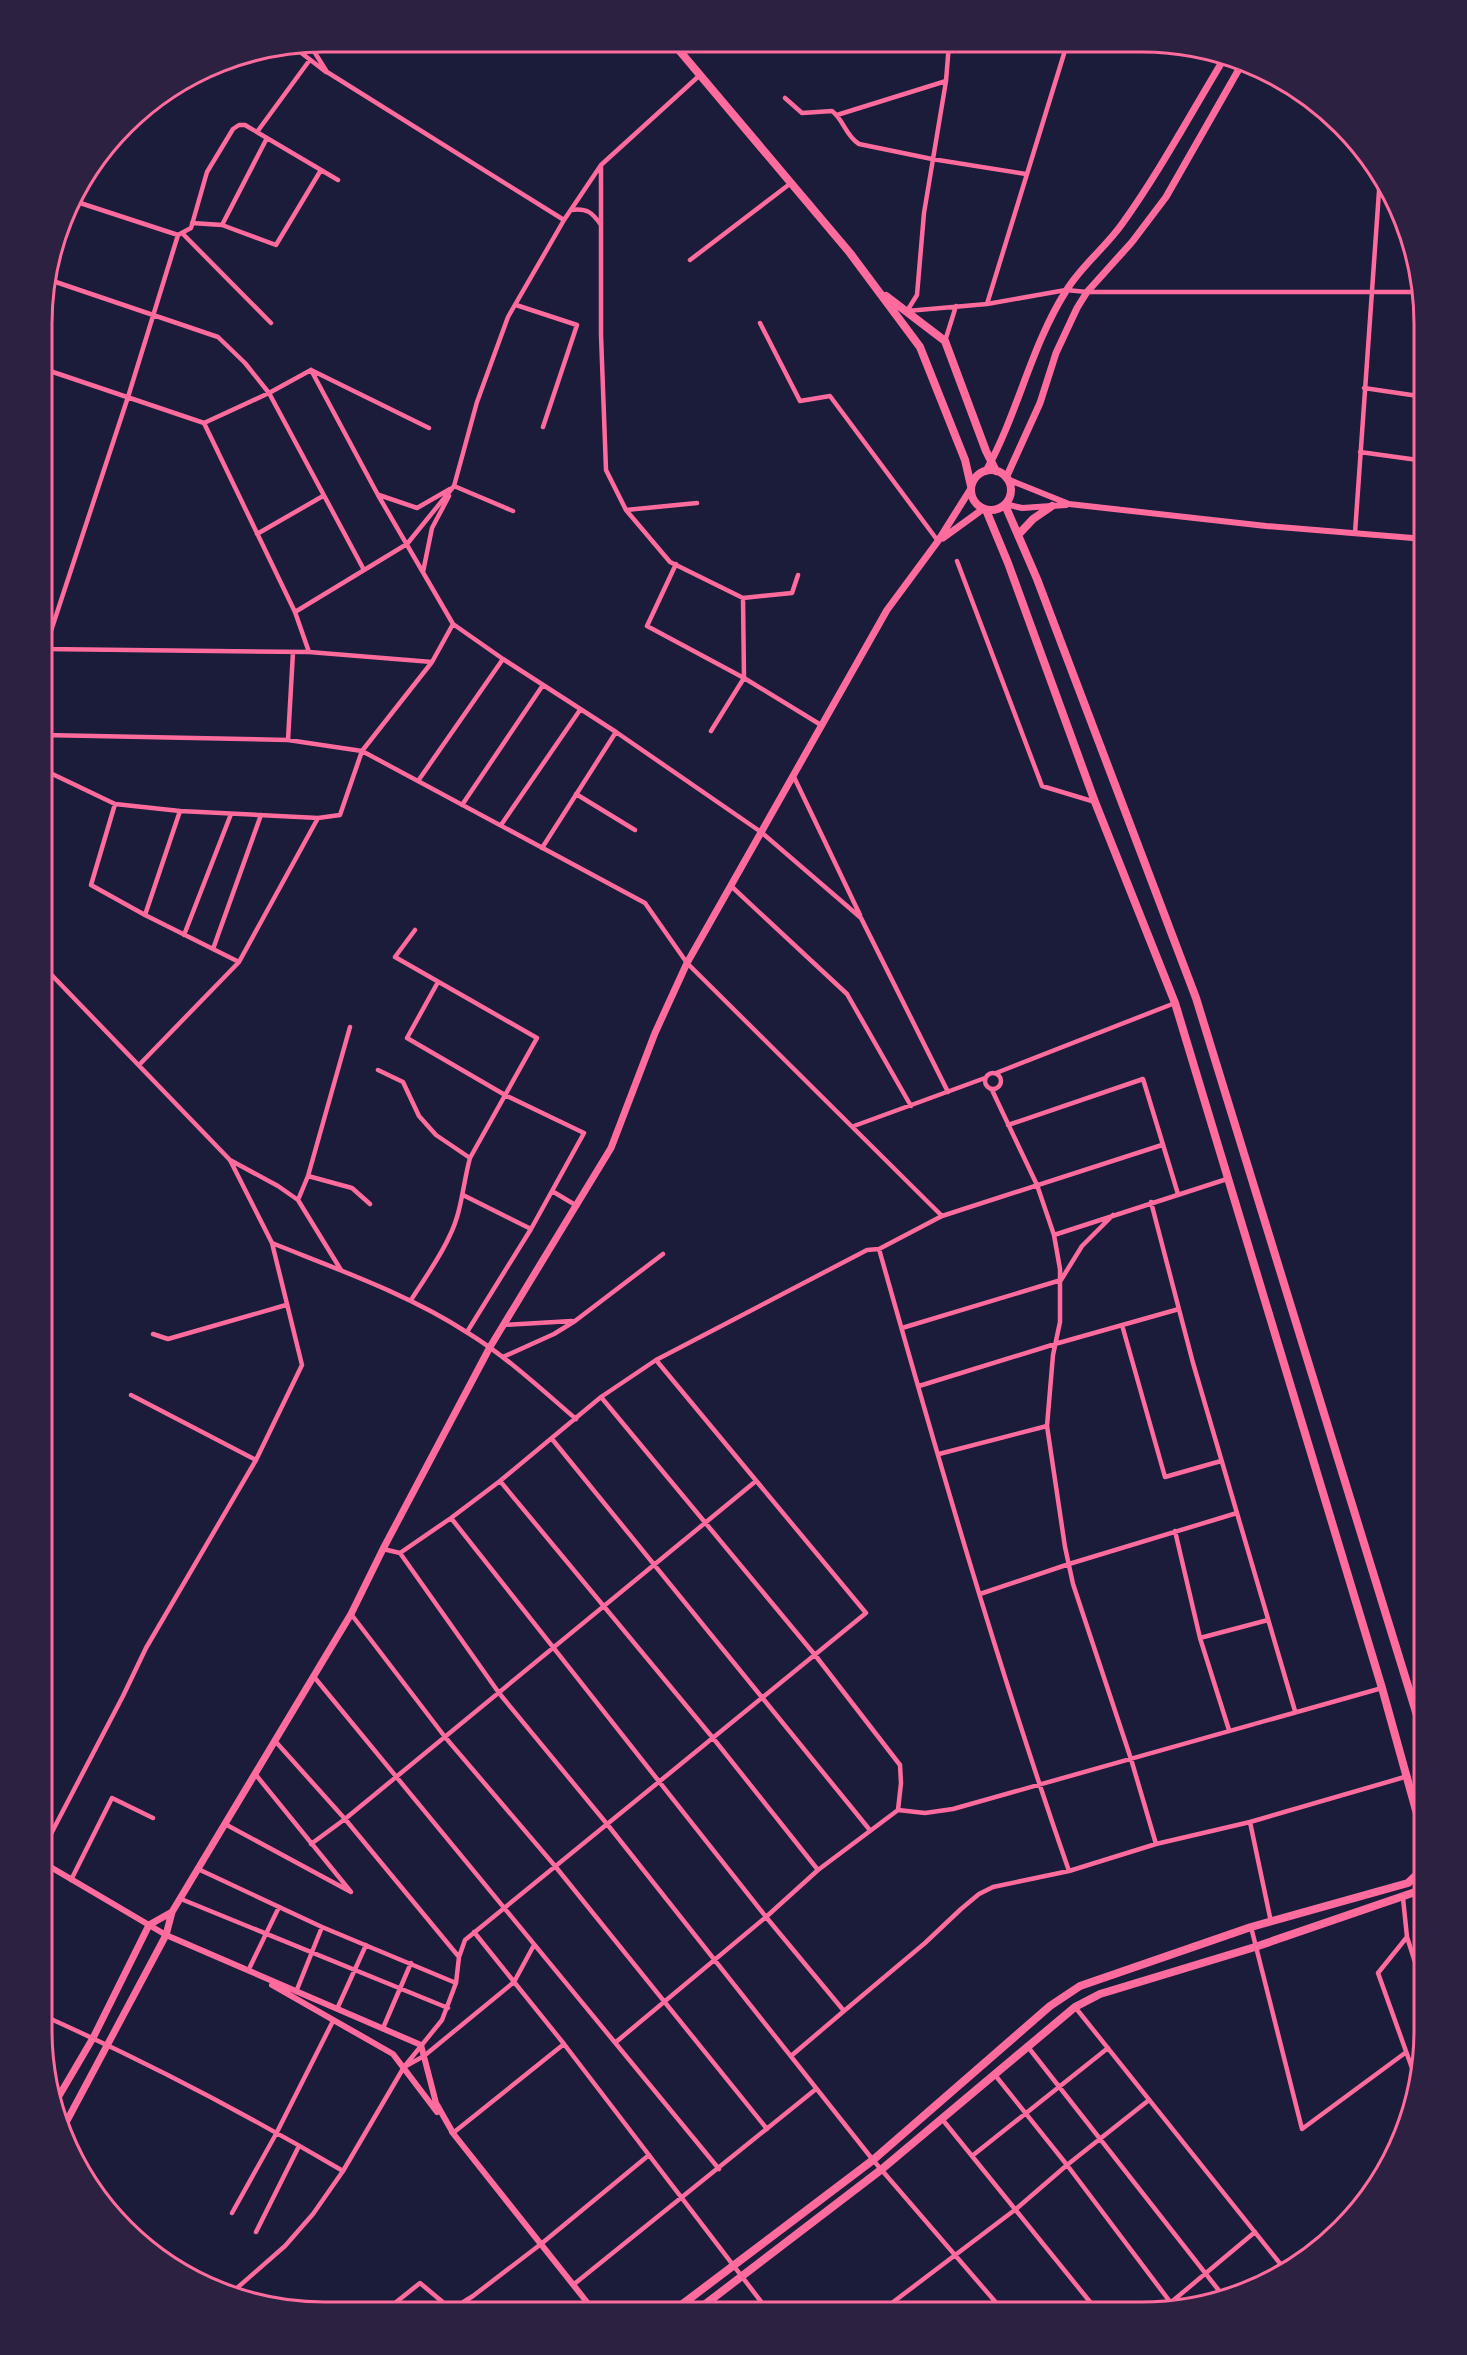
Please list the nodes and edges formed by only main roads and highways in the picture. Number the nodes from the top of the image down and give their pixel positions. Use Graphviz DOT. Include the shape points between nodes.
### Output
graph roads {
  1 [pos="681,52"];
  2 [pos="1221,64"];
  3 [pos="1239,70"];
  4 [pos="878,289"];
  5 [pos="991,462"];
  6 [pos="986,471"];
  7 [pos="996,471"];
  8 [pos="1007,479"];
  9 [pos="971,488"];
  10 [pos="1005,504"];
  11 [pos="1052,506"];
  12 [pos="984,509"];
  13 [pos="1018,535"];
  14 [pos="938,542"];
  15 [pos="1414,1702"];
  16 [pos="1414,1794"];
  17 [pos="1414,1877"];
  18 [pos="1414,1893"];
  19 [pos="172,1912"];
  20 [pos="60,2094"];
  21 [pos="68,2120"];
  22 [pos="685,2302"];
  23 [pos="707,2302"];
  1 -- 4 [label="main road"];
  2 -- 5 [label="main road" via="1148,188 1066,290 1040,342"];
  3 -- 8 [label="main road" via="1166,197 1077,308"];
  4 -- 5 [label="main road" via="945,341"];
  4 -- 9 [label="main road" via="920,347 965,460"];
  5 -- 6 [label="main road"];
  5 -- 7 [label="main road"];
  6 -- 7 [label="main road"];
  6 -- 9 [label="main road" via="976,476"];
  7 -- 8 [label="main road"];
  8 -- 10 [label="main road" via="1011,492"];
  9 -- 12 [label="main road" via="975,503"];
  9 -- 14 [label="main road"];
  10 -- 12 [label="main road" via="996,510"];
  10 -- 13 [label="main road"];
  11 -- 13 [label="main road"];
  12 -- 14 [label="main road"];
  12 -- 16 [label="main road" via="1175,1004"];
  13 -- 15 [label="main road" via="1196,998"];
  14 -- 19 [label="main road" via="887,610 687,963 611,1148 490,1347 315,1678"];
  17 -- 22 [label="main road" via="1408,1883 1251,1928 1080,1986 1050,2006 873,2160"];
  18 -- 23 [label="main road" via="1100,1994 1075,2007 882,2169"];
  19 -- 20 [label="main road" via="149,1925 93,2038"];
  19 -- 21 [label="main road" via="166,1935"];
}
